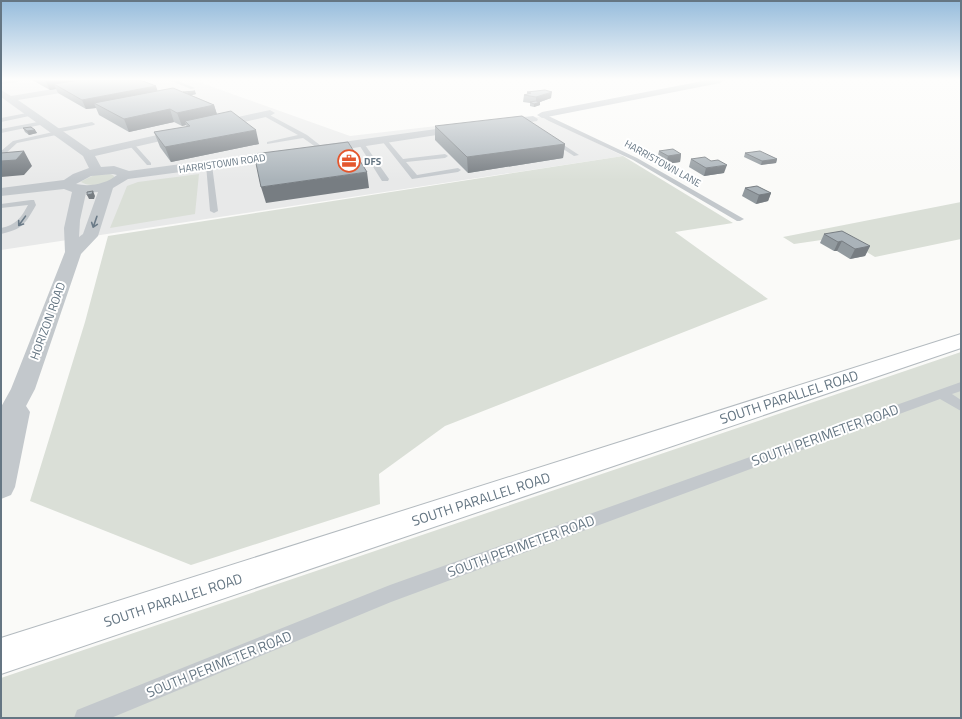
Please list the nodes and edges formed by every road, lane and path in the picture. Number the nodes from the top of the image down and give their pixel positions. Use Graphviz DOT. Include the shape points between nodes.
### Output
graph roads {
  1 [pos="32,114"];
  2 [pos="265,114"];
  3 [pos="268,114"];
  4 [pos="563,114"];
  5 [pos="1,120"];
  6 [pos="533,120"];
  7 [pos="43,123"];
  8 [pos="92,124"];
  9 [pos="1,131"];
  10 [pos="57,132"];
  11 [pos="544,135"];
  12 [pos="305,136"];
  13 [pos="384,140"];
  14 [pos="269,143"];
  15 [pos="360,143"];
  16 [pos="132,145"];
  17 [pos="322,149"];
  18 [pos="310,150"];
  19 [pos="294,153"];
  20 [pos="2,154"];
  21 [pos="88,154"];
  22 [pos="576,155"];
  23 [pos="445,156"];
  24 [pos="402,161"];
  25 [pos="149,164"];
  26 [pos="210,165"];
  27 [pos="458,170"];
  28 [pos="98,171"];
  29 [pos="124,176"];
  30 [pos="385,180"];
  31 [pos="107,185"];
  32 [pos="74,186"];
  33 [pos="1,192"];
  34 [pos="1,206"];
  35 [pos="214,211"];
  36 [pos="740,219"];
  37 [pos="1,231"];
  38 [pos="73,252"];
  39 [pos="961,341"];
  40 [pos="961,386"];
  41 [pos="23,389"];
  42 [pos="941,393"];
  43 [pos="961,406"];
  44 [pos="1,430"];
  45 [pos="1,487"];
  46 [pos="1,656"];
  47 [pos="85,718"];
  1 -- 5 [label="lane"];
  1 -- 7 [label="street"];
  2 -- 16 [label="street"];
  3 -- 12 [label="lane"];
  4 -- 6 [label="street"];
  6 -- 13 [label="street"];
  6 -- 36 [label="lane, HARRISTOWN LANE" via="551,120 635,159"];
  7 -- 9 [label="lane"];
  7 -- 10 [label="street"];
  8 -- 10 [label="lane"];
  10 -- 20 [label="lane" via="15,142"];
  10 -- 21 [label="street"];
  11 -- 22 [label="lane"];
  12 -- 14 [label="lane"];
  12 -- 17 [label="lane"];
  13 -- 15 [label="street"];
  13 -- 24 [label="lane"];
  15 -- 17 [label="street"];
  15 -- 30 [label="lane"];
  16 -- 21 [label="street"];
  16 -- 25 [label="lane"];
  17 -- 18 [label="street"];
  19 -- 26 [label="street, HARRISTOWN ROAD"];
  21 -- 28 [label="street"];
  23 -- 24 [label="lane"];
  24 -- 27 [label="lane" via="415,177"];
  26 -- 29 [label="street, HARRISTOWN ROAD"];
  26 -- 35 [label="lane"];
  28 -- 29 [label="street, HARRISTOWN ROAD" via="120,171"];
  28 -- 32 [label="street, HARRISTOWN ROAD" via="74,178"];
  29 -- 31 [label="street, HARRISTOWN ROAD"];
  31 -- 32 [label="street, HARRISTOWN ROAD"];
  31 -- 38 [label="street, HORIZON ROAD, one-way" via="90,236"];
  32 -- 33 [label="street, HARRISTOWN ROAD"];
  32 -- 38 [label="street, HORIZON ROAD" via="70,240"];
  34 -- 37 [label="lane, one-way" via="31,202 32,205 20,226"];
  38 -- 41 [label="street, HORIZON ROAD"];
  39 -- 46 [label="main road, SOUTH PARALLEL ROAD"];
  40 -- 42 [label="lane, SOUTH PERIMETER ROAD"];
  41 -- 44 [label="street, HORIZON ROAD"];
  41 -- 45 [label="street, HORIZON ROAD"];
  42 -- 43 [label="lane"];
  42 -- 47 [label="lane, SOUTH PERIMETER ROAD" via="390,594"];
}
